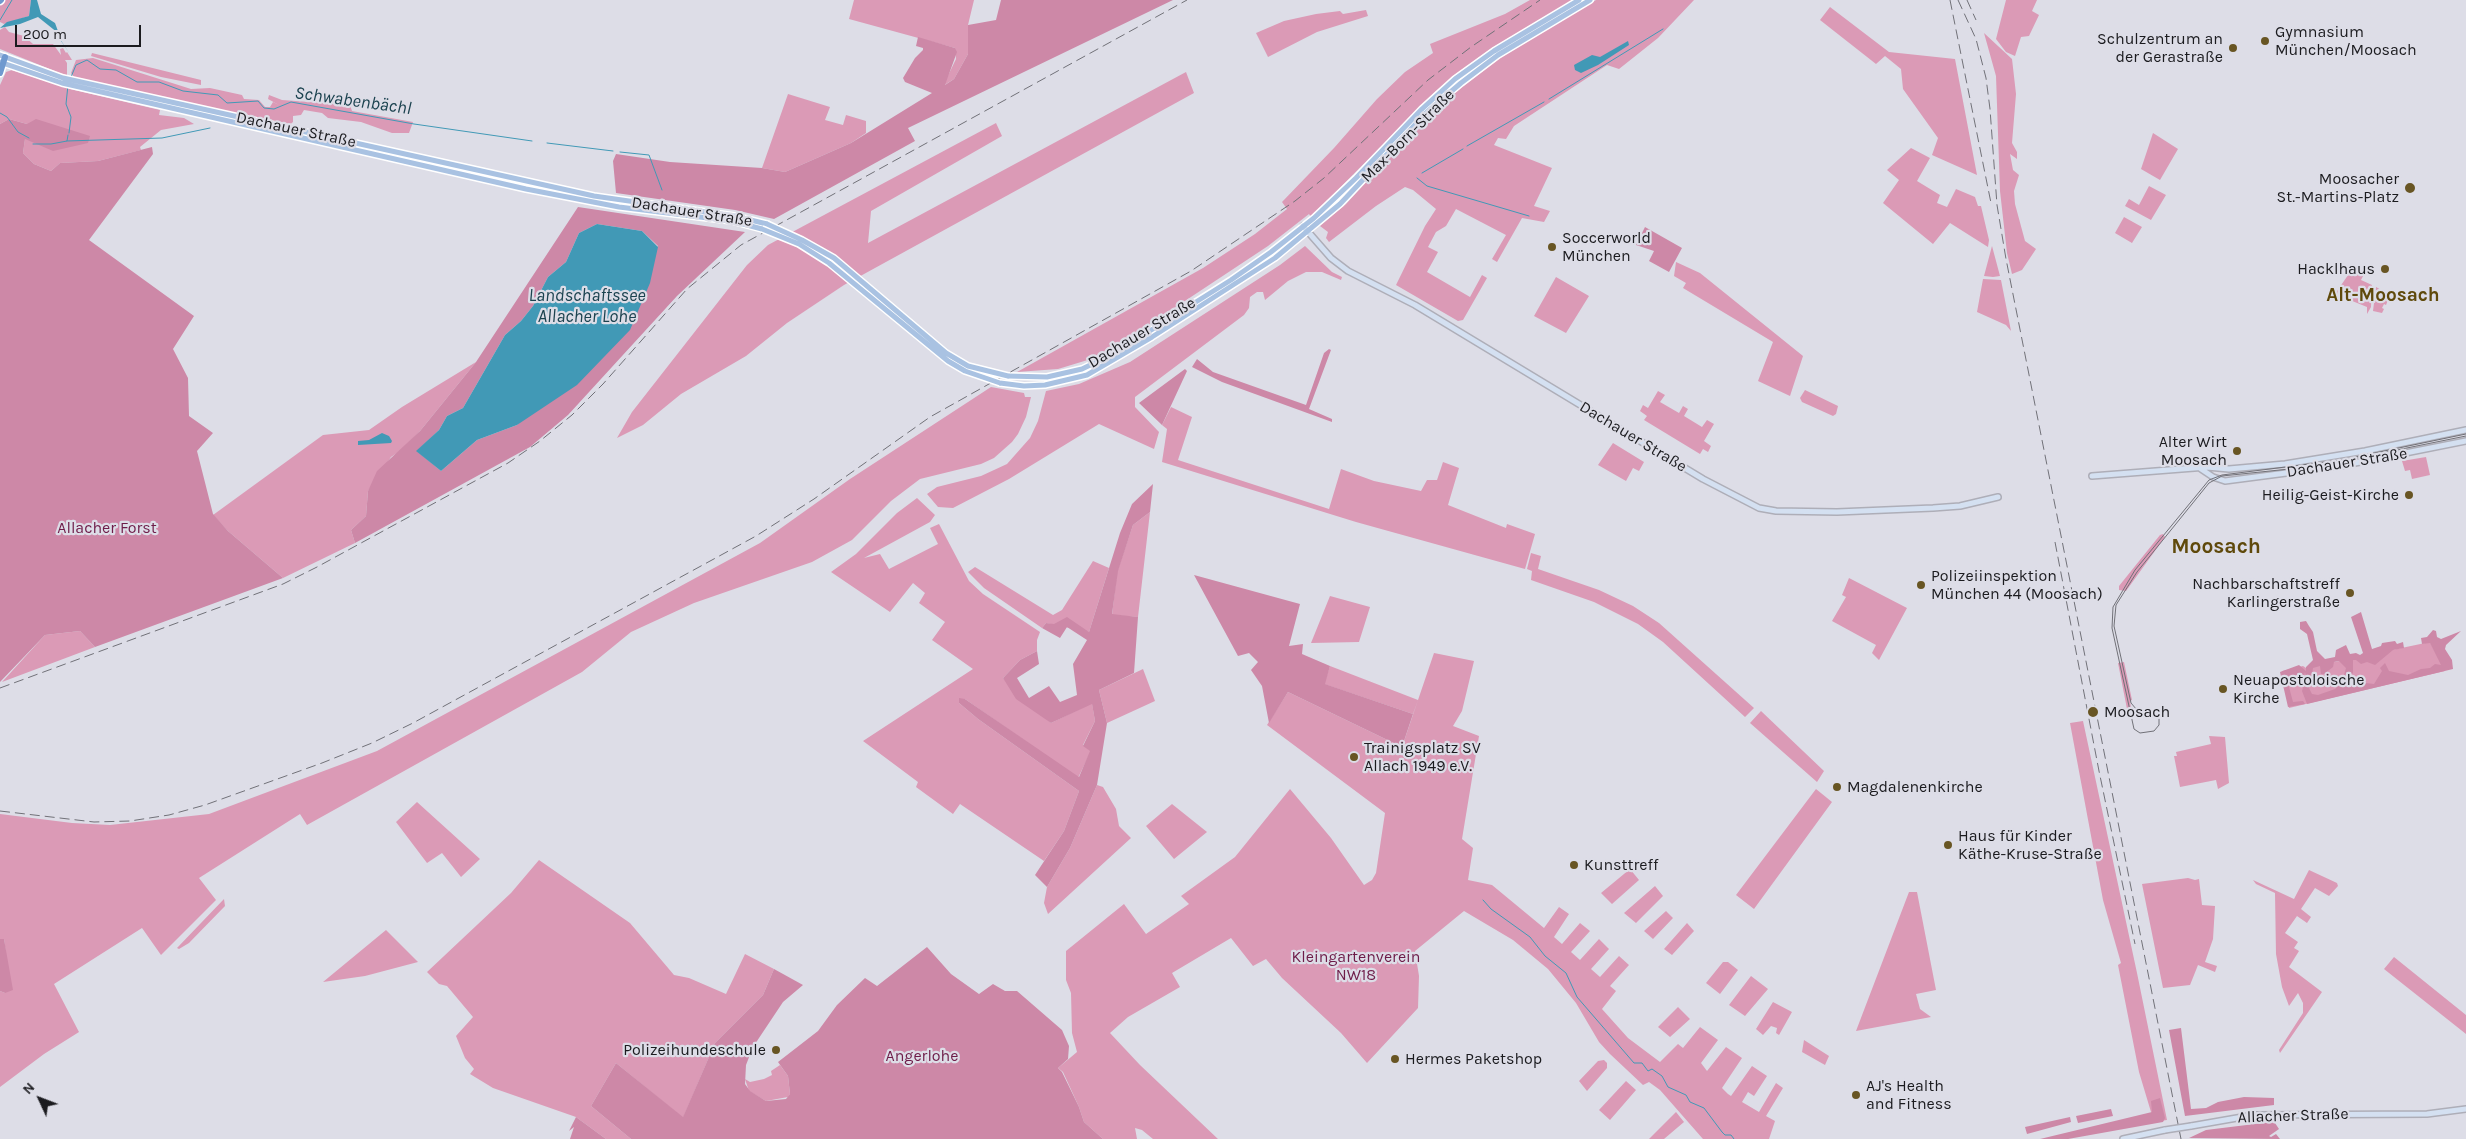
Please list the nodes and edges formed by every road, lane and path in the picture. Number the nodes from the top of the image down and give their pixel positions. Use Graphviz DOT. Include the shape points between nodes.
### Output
graph roads {
  1 [pos="1579,0"];
  2 [pos="1590,0"];
  3 [pos="2,59"];
  4 [pos="0,73"];
  5 [pos="683,212"];
  6 [pos="1303,226"];
  7 [pos="1308,232"];
  8 [pos="2466,430"];
  9 [pos="2466,441"];
  10 [pos="2201,469"];
  11 [pos="2092,476"];
  12 [pos="1998,497"];
  13 [pos="2466,1109"];
  14 [pos="2122,1139"];
  1 -- 6 [label="main road, Max-Born-Straße" via="1507,42 1455,79 1343,192"];
  2 -- 7 [label="main road, Max-Born-Straße" via="1498,55 1442,98 1340,204"];
  3 -- 4 [label="highway"];
  3 -- 5 [label="main road, Dachauer Straße" via="63,81 594,196"];
  5 -- 6 [label="main road, Dachauer Straße, bridge" via="734,216 767,224 802,240 834,258 946,353 968,366 1008,376 1044,378 1070,373 1113,354 1238,275"];
  5 -- 7 [label="main road, Dachauer Straße, bridge" via="762,229 799,244 829,263 948,361 966,371 1024,386 1045,385 1087,375 1275,258"];
  6 -- 7 [label="main road, Dachauer Straße"];
  7 -- 12 [label="main road, Dachauer Straße" via="1331,258 1348,271 1415,304 1696,475 1759,508 1832,512 1933,508 1960,506"];
  8 -- 10 [label="main road, Dachauer Straße" via="2318,460"];
  9 -- 10 [label="main road, Dachauer Straße" via="2340,466 2225,481 2213,478"];
  10 -- 11 [label="main road, Dachauer Straße"];
  13 -- 14 [label="main road, Allacher Straße, bridge" via="2427,1114 2232,1118"];
}
